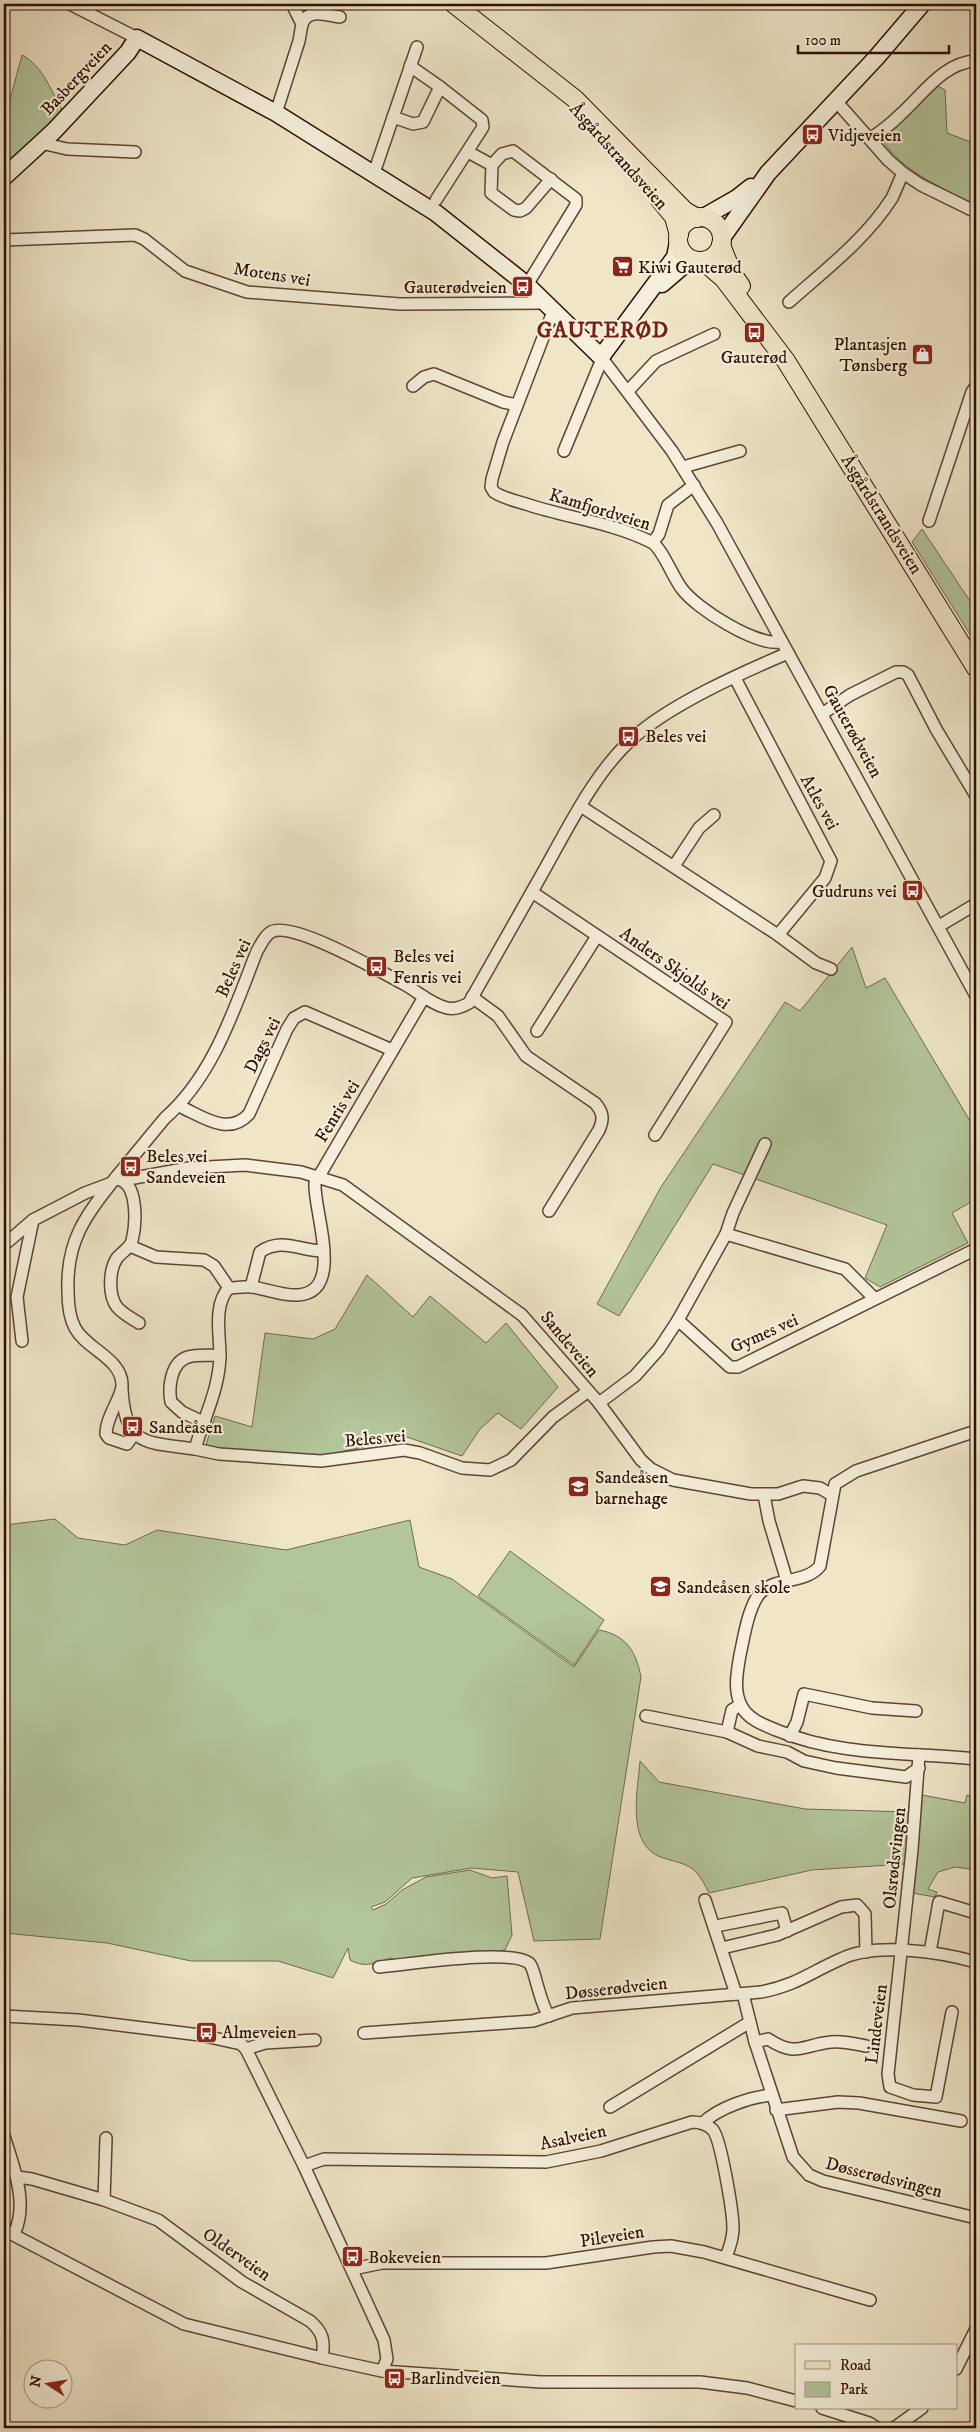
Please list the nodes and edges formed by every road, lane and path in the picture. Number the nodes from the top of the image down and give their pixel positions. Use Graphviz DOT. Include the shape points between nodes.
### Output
graph roads {
  1 [pos="70,4"];
  2 [pos="292,4"];
  3 [pos="454,4"];
  4 [pos="922,4"];
  5 [pos="340,18"];
  6 [pos="302,24"];
  7 [pos="137,38"];
  8 [pos="417,47"];
  9 [pos="976,61"];
  10 [pos="410,66"];
  11 [pos="551,82"];
  12 [pos="440,87"];
  13 [pos="836,101"];
  14 [pos="276,114"];
  15 [pos="393,117"];
  16 [pos="871,138"];
  17 [pos="41,143"];
  18 [pos="135,152"];
  19 [pos="468,152"];
  20 [pos="492,165"];
  21 [pos="374,173"];
  22 [pos="768,173"];
  23 [pos="903,174"];
  24 [pos="4,177"];
  25 [pos="551,178"];
  26 [pos="436,200"];
  27 [pos="976,212"];
  28 [pos="699,218"];
  29 [pos="678,238"];
  30 [pos="4,240"];
  31 [pos="722,241"];
  32 [pos="699,261"];
  33 [pos="527,285"];
  34 [pos="789,302"];
  35 [pos="551,306"];
  36 [pos="639,306"];
  37 [pos="714,334"];
  38 [pos="602,358"];
  39 [pos="786,361"];
  40 [pos="413,386"];
  41 [pos="976,386"];
  42 [pos="628,391"];
  43 [pos="517,404"];
  44 [pos="564,451"];
  45 [pos="740,451"];
  46 [pos="683,467"];
  47 [pos="694,485"];
  48 [pos="929,521"];
  49 [pos="653,542"];
  50 [pos="780,642"];
  51 [pos="788,653"];
  52 [pos="976,668"];
  53 [pos="735,678"];
  54 [pos="822,714"];
  55 [pos="976,796"];
  56 [pos="582,807"];
  57 [pos="714,815"];
  58 [pos="674,866"];
  59 [pos="532,892"];
  60 [pos="976,904"];
  61 [pos="939,926"];
  62 [pos="778,935"];
  63 [pos="597,936"];
  64 [pos="830,969"];
  65 [pos="976,996"];
  66 [pos="424,997"];
  67 [pos="472,997"];
  68 [pos="537,1031"];
  69 [pos="392,1050"];
  70 [pos="179,1106"];
  71 [pos="655,1135"];
  72 [pos="765,1144"];
  73 [pos="318,1176"];
  74 [pos="116,1181"];
  75 [pos="549,1211"];
  76 [pos="32,1220"];
  77 [pos="726,1234"];
  78 [pos="4,1245"];
  79 [pos="130,1246"];
  80 [pos="976,1249"];
  81 [pos="323,1251"];
  82 [pos="251,1287"];
  83 [pos="229,1288"];
  84 [pos="874,1298"];
  85 [pos="678,1320"];
  86 [pos="139,1323"];
  87 [pos="22,1341"];
  88 [pos="220,1355"];
  89 [pos="122,1387"];
  90 [pos="587,1392"];
  91 [pos="599,1403"];
  92 [pos="205,1423"];
  93 [pos="976,1432"];
  94 [pos="134,1434"];
  95 [pos="196,1447"];
  96 [pos="764,1495"];
  97 [pos="832,1495"];
  98 [pos="787,1581"];
  99 [pos="740,1705"];
  100 [pos="916,1711"];
  101 [pos="646,1716"];
  102 [pos="727,1732"];
  103 [pos="790,1736"];
  104 [pos="920,1755"];
  105 [pos="976,1759"];
  106 [pos="919,1768"];
  107 [pos="706,1900"];
  108 [pos="976,1913"];
  109 [pos="716,1926"];
  110 [pos="787,1931"];
  111 [pos="722,1948"];
  112 [pos="902,1950"];
  113 [pos="866,1952"];
  114 [pos="930,1952"];
  115 [pos="976,1962"];
  116 [pos="379,1967"];
  117 [pos="740,1994"];
  118 [pos="952,2012"];
  119 [pos="4,2016"];
  120 [pos="549,2016"];
  121 [pos="750,2022"];
  122 [pos="364,2033"];
  123 [pos="315,2040"];
  124 [pos="755,2042"];
  125 [pos="866,2046"];
  126 [pos="246,2049"];
  127 [pos="772,2095"];
  128 [pos="610,2107"];
  129 [pos="776,2110"];
  130 [pos="961,2122"];
  131 [pos="703,2124"];
  132 [pos="4,2136"];
  133 [pos="106,2138"];
  134 [pos="304,2166"];
  135 [pos="17,2177"];
  136 [pos="104,2200"];
  137 [pos="976,2218"];
  138 [pos="9,2232"];
  139 [pos="726,2257"];
  140 [pos="353,2269"];
  141 [pos="870,2300"];
  142 [pos="976,2329"];
  143 [pos="322,2358"];
  144 [pos="958,2365"];
  145 [pos="382,2371"];
  146 [pos="795,2401"];
  147 [pos="828,2410"];
  148 [pos="919,2410"];
  149 [pos="898,2427"];
  150 [pos="877,2428"];
  1 -- 7 [label="street, Gauterødveien"];
  2 -- 6 [label="street"];
  3 -- 11 [label="main road, Åsgårdstrandsveien"];
  4 -- 13 [label="main road"];
  5 -- 6 [label="street" via="310,14"];
  6 -- 14 [label="street" via="300,41"];
  7 -- 14 [label="main road, Gauterødveien"];
  7 -- 17 [label="main road, Basbergveien" via="97,86"];
  8 -- 10 [label="street"];
  9 -- 16 [label="street" via="958,65 943,74"];
  10 -- 12 [label="street"];
  10 -- 15 [label="street"];
  11 -- 28 [label="main road, Åsgårdstrandsveien" via="576,99 685,211"];
  11 -- 29 [label="main road, Åsgårdstrandsveien" via="620,154 674,217"];
  12 -- 15 [label="street" via="423,122 413,124"];
  12 -- 19 [label="street" via="483,123"];
  13 -- 16 [label="street"];
  13 -- 22 [label="main road"];
  14 -- 21 [label="main road, Gauterødveien"];
  15 -- 21 [label="street"];
  16 -- 23 [label="street"];
  17 -- 18 [label="street, Basbergveien" via="67,149"];
  17 -- 24 [label="main road, Basbergveien"];
  19 -- 20 [label="street"];
  19 -- 26 [label="street"];
  20 -- 25 [label="street" via="502,154 510,151"];
  20 -- 25 [label="street" via="491,193 514,210 523,210"];
  21 -- 33 [label="main road, Gauterødveien" via="443,219"];
  22 -- 28 [label="main road" via="737,198"];
  22 -- 31 [label="main road"];
  23 -- 27 [label="street"];
  23 -- 34 [label="street" via="892,197 859,240"];
  25 -- 33 [label="street" via="574,196 576,205"];
  28 -- 29 [label="main road, Åsgårdstrandsveien" via="684,224"];
  28 -- 31 [label="main road, Åsgårdstrandsveien" via="717,226"];
  29 -- 32 [label="main road, Åsgårdstrandsveien" via="684,255"];
  29 -- 36 [label="main road" via="674,256"];
  30 -- 35 [label="street, Motens vei" via="135,235 195,275 247,292 270,295 400,304"];
  31 -- 32 [label="main road" via="715,255"];
  31 -- 39 [label="main road, Åsgårdstrandsveien" via="732,273 772,332"];
  32 -- 36 [label="main road" via="684,266"];
  32 -- 39 [label="main road, Åsgårdstrandsveien" via="724,279"];
  33 -- 35 [label="main road, Gauterødveien"];
  35 -- 38 [label="main road, Gauterødveien"];
  35 -- 43 [label="street, Kamfjordveien"];
  36 -- 38 [label="main road"];
  37 -- 42 [label="street" via="656,361"];
  38 -- 42 [label="street, Gauterødveien"];
  38 -- 44 [label="street"];
  39 -- 52 [label="main road, Åsgårdstrandsveien"];
  40 -- 43 [label="street" via="434,374 503,402"];
  41 -- 48 [label="street"];
  42 -- 46 [label="street, Gauterødveien"];
  43 -- 49 [label="street, Kamfjordveien" via="494,468 491,487 494,492"];
  45 -- 46 [label="street"];
  46 -- 47 [label="street, Gauterødveien"];
  47 -- 49 [label="street" via="668,505 659,534"];
  47 -- 50 [label="street, Gauterødveien"];
  49 -- 50 [label="street, Kamfjordveien" via="680,587 697,603 760,640"];
  50 -- 51 [label="street, Gauterødveien"];
  51 -- 53 [label="street"];
  51 -- 54 [label="street, Gauterødveien"];
  53 -- 56 [label="street" via="670,711 641,731 601,774"];
  53 -- 62 [label="street, Atles vei" via="831,861 825,878"];
  54 -- 55 [label="street" via="850,695 896,672 903,672 908,675"];
  54 -- 61 [label="street, Gauterødveien"];
  56 -- 58 [label="street"];
  56 -- 59 [label="street"];
  57 -- 58 [label="street" via="699,828"];
  58 -- 62 [label="street"];
  59 -- 63 [label="street, Anders Skjolds vei"];
  59 -- 67 [label="street"];
  60 -- 61 [label="street"];
  61 -- 65 [label="street, Gauterødveien"];
  62 -- 64 [label="street" via="816,963"];
  63 -- 68 [label="street, Anders Skjolds vei"];
  63 -- 71 [label="street, Anders Skjolds vei" via="726,1022"];
  66 -- 67 [label="street, Beles vei" via="455,1009 469,1003"];
  66 -- 69 [label="street, Fenris vei"];
  66 -- 70 [label="street, Beles vei" via="332,947 299,933 286,930 270,932 257,951 217,1050"];
  67 -- 75 [label="street" via="498,1016 526,1056 601,1110 599,1130"];
  69 -- 70 [label="street, Dags vei" via="305,1012 294,1018 287,1029 244,1120 227,1126"];
  69 -- 73 [label="street, Fenris vei"];
  70 -- 74 [label="street, Beles vei"];
  72 -- 77 [label="street"];
  73 -- 74 [label="street, Sandeveien" via="262,1166 227,1166 189,1168"];
  73 -- 81 [label="street, Fenris vei" via="314,1195"];
  73 -- 90 [label="street, Sandeveien" via="358,1194 522,1315"];
  74 -- 76 [label="street, Sandeveien" via="85,1192"];
  74 -- 79 [label="street" via="128,1184 135,1208"];
  74 -- 89 [label="street, Beles vei" via="89,1212 73,1244 68,1263 68,1296 74,1327 82,1339 114,1365 120,1373"];
  76 -- 78 [label="street, Sandeveien"];
  76 -- 87 [label="street" via="17,1297"];
  77 -- 84 [label="street" via="845,1269"];
  77 -- 85 [label="street"];
  79 -- 83 [label="street" via="156,1257 204,1260 214,1266"];
  79 -- 86 [label="street" via="116,1260 111,1288 114,1302"];
  80 -- 84 [label="street, Gymes vei"];
  81 -- 82 [label="street" via="285,1244 269,1246 260,1252"];
  81 -- 82 [label="street, Fenris vei" via="323,1276 313,1290 296,1295"];
  82 -- 83 [label="street, Fenris vei"];
  83 -- 88 [label="street" via="220,1306"];
  84 -- 85 [label="street, Gymes vei" via="738,1367 730,1367 718,1360"];
  85 -- 91 [label="street" via="659,1349 635,1376"];
  88 -- 92 [label="street" via="216,1390"];
  88 -- 92 [label="street" via="182,1359 174,1370 170,1386 171,1402 182,1412"];
  89 -- 94 [label="street, Beles vei" via="126,1420"];
  89 -- 94 [label="street" via="109,1414 106,1434 127,1444"];
  90 -- 91 [label="street, Sandeveien"];
  90 -- 95 [label="street, Beles vei" via="553,1417 511,1460 490,1470 462,1468 420,1452 404,1450 321,1461 219,1454"];
  91 -- 96 [label="street, Sandeveien" via="641,1460 661,1475 697,1485"];
  92 -- 95 [label="street"];
  93 -- 97 [label="street" via="856,1472 835,1484"];
  94 -- 95 [label="street, Beles vei" via="140,1439"];
  96 -- 97 [label="street, Sandeveien" via="802,1486 820,1488"];
  96 -- 98 [label="street"];
  97 -- 98 [label="street" via="820,1566 813,1573"];
  98 -- 99 [label="street" via="765,1589 756,1599 742,1643 737,1679"];
  99 -- 102 [label="street" via="732,1710"];
  99 -- 103 [label="street" via="751,1717"];
  100 -- 103 [label="street" via="872,1708 804,1694"];
  101 -- 102 [label="street"];
  102 -- 106 [label="street" via="758,1746 786,1752 804,1762 906,1777"];
  103 -- 104 [label="street" via="848,1751"];
  104 -- 105 [label="street"];
  104 -- 106 [label="street, Olsrødsvingen"];
  106 -- 112 [label="street, Olsrødsvingen"];
  107 -- 109 [label="street, Døsserødsvingen"];
  108 -- 114 [label="street" via="939,1902"];
  109 -- 110 [label="street" via="782,1913"];
  109 -- 111 [label="street, Døsserødsvingen"];
  110 -- 111 [label="street"];
  110 -- 113 [label="street" via="841,1907 857,1905 865,1914"];
  111 -- 117 [label="street, Døsserødsvingen"];
  112 -- 113 [label="street, Døsserødveien"];
  112 -- 114 [label="street, Døsserødveien"];
  112 -- 118 [label="street, Lindeveien" via="888,2074 890,2087 914,2095 936,2097"];
  113 -- 117 [label="street, Døsserødveien" via="842,1958 785,1988"];
  114 -- 115 [label="street, Døsserødveien"];
  116 -- 120 [label="street" via="461,1958 524,1961 533,1969 539,1997"];
  117 -- 120 [label="street, Døsserødveien" via="572,2008"];
  117 -- 121 [label="street, Døsserødsvingen"];
  119 -- 126 [label="street" via="38,2016 200,2035 241,2044"];
  120 -- 122 [label="street, Døsserødveien" via="533,2021"];
  121 -- 124 [label="street, Døsserødsvingen"];
  121 -- 128 [label="street"];
  123 -- 126 [label="street" via="265,2043"];
  124 -- 125 [label="street" via="768,2039 783,2049 798,2050 844,2042"];
  124 -- 127 [label="street, Døsserødsvingen"];
  126 -- 134 [label="street"];
  127 -- 129 [label="street, Døsserødsvingen"];
  127 -- 131 [label="street" via="713,2114"];
  129 -- 130 [label="street" via="838,2102 859,2103"];
  129 -- 137 [label="street, Døsserødsvingen" via="793,2157 809,2175"];
  131 -- 134 [label="street, Asalveien" via="692,2122 601,2151 546,2162 324,2159"];
  131 -- 139 [label="street" via="714,2132 725,2178 733,2227"];
  132 -- 135 [label="street"];
  133 -- 136 [label="street"];
  134 -- 140 [label="street"];
  135 -- 136 [label="street, Olderveien"];
  135 -- 138 [label="street" via="21,2203"];
  136 -- 143 [label="street, Olderveien" via="158,2220 242,2282 310,2321 323,2335"];
  138 -- 143 [label="street" via="184,2324"];
  139 -- 140 [label="street, Pileveien" via="671,2246 546,2263 382,2263"];
  139 -- 141 [label="street, Pileveien"];
  140 -- 145 [label="street" via="388,2351"];
  142 -- 144 [label="street"];
  143 -- 145 [label="street"];
  145 -- 146 [label="street" via="541,2382 700,2382 747,2388"];
  147 -- 150 [label="street"];
  148 -- 149 [label="street"];
}
